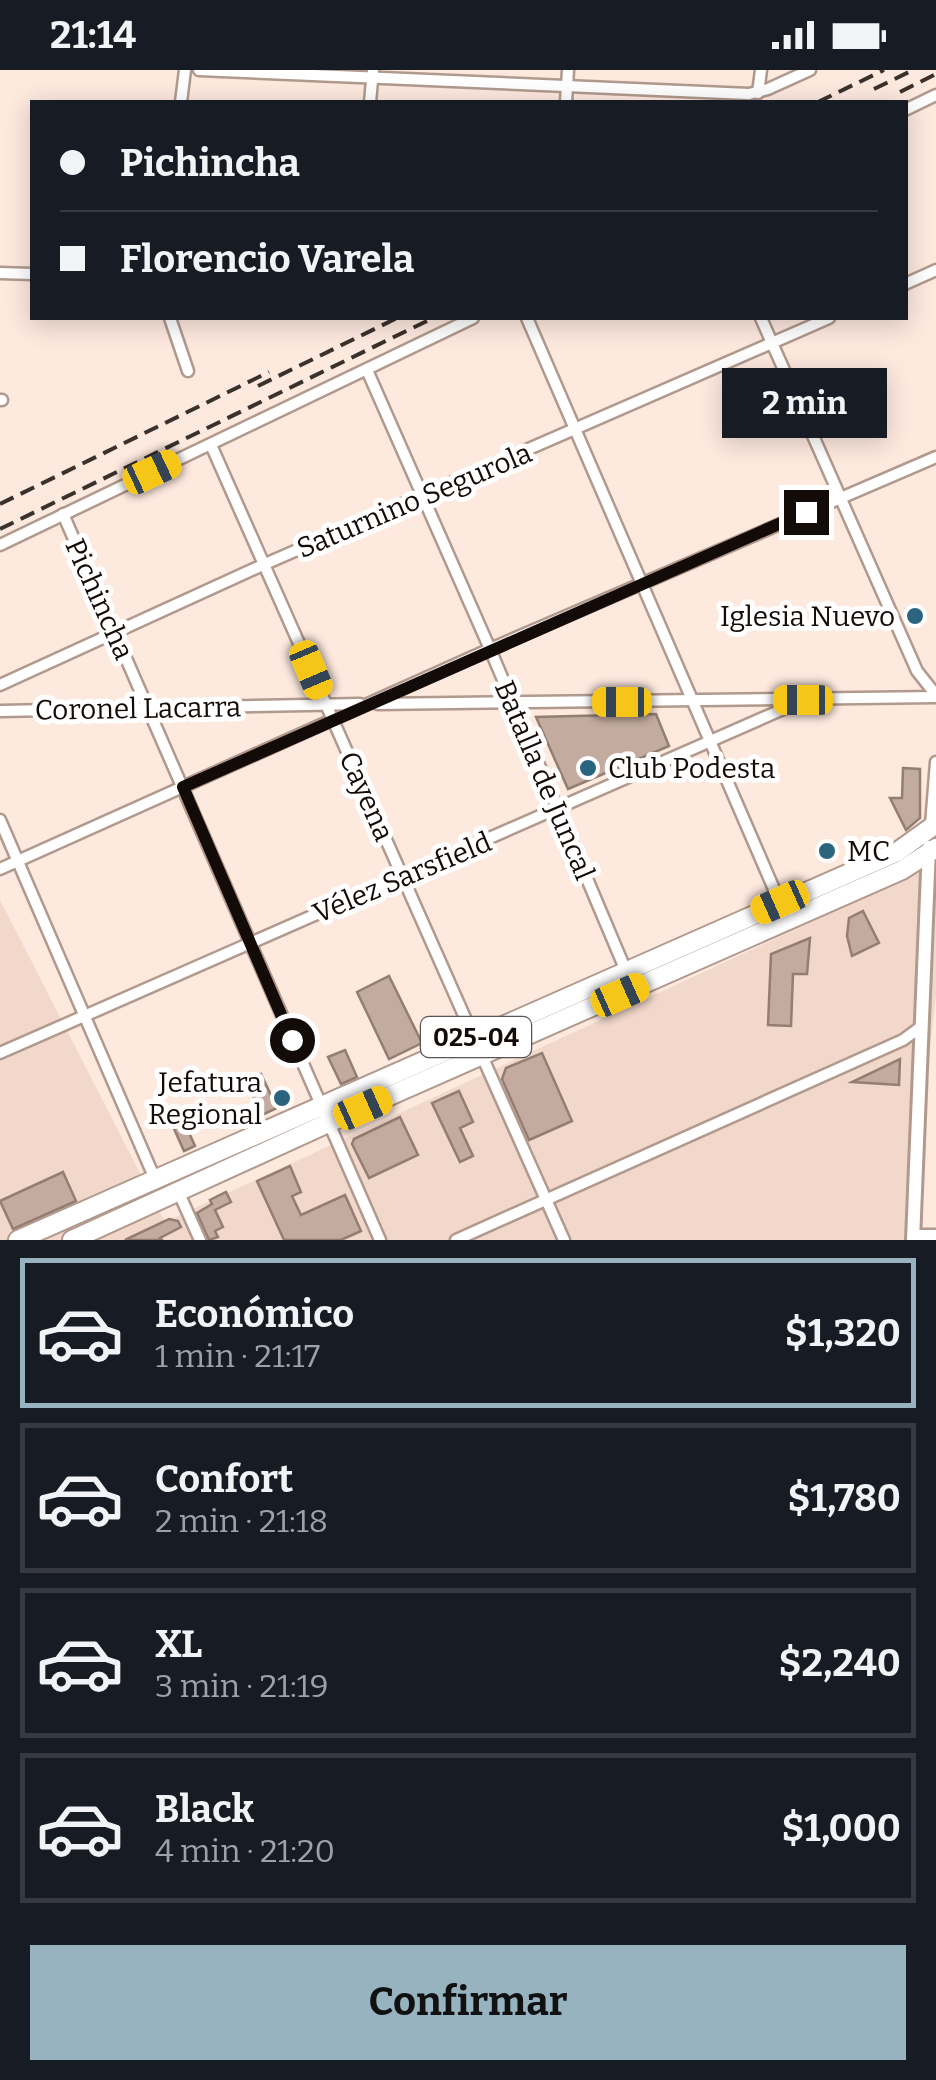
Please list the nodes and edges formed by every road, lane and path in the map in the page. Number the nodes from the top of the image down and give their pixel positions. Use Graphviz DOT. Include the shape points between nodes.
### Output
graph roads {
  1 [pos="185,70"];
  2 [pos="199,70"];
  3 [pos="568,70"];
  4 [pos="761,70"];
  5 [pos="810,70"];
  6 [pos="373,74"];
  7 [pos="567,86"];
  8 [pos="758,92"];
  9 [pos="936,95"];
  10 [pos="182,100"];
  11 [pos="370,100"];
  12 [pos="566,100"];
  13 [pos="908,109"];
  14 [pos="936,270"];
  15 [pos="0,273"];
  16 [pos="30,274"];
  17 [pos="908,283"];
  18 [pos="171,320"];
  19 [pos="469,320"];
  20 [pos="528,320"];
  21 [pos="763,320"];
  22 [pos="824,320"];
  23 [pos="772,342"];
  24 [pos="367,370"];
  25 [pos="188,371"];
  26 [pos="576,430"];
  27 [pos="212,444"];
  28 [pos="936,456"];
  29 [pos="423,496"];
  30 [pos="838,498"];
  31 [pos="63,514"];
  32 [pos="0,544"];
  33 [pos="266,564"];
  34 [pos="644,584"];
  35 [pos="114,632"];
  36 [pos="490,649"];
  37 [pos="0,685"];
  38 [pos="936,696"];
  39 [pos="803,700"];
  40 [pos="693,701"];
  41 [pos="514,703"];
  42 [pos="369,704"];
  43 [pos="326,705"];
  44 [pos="149,709"];
  45 [pos="0,710"];
  46 [pos="333,720"];
  47 [pos="712,742"];
  48 [pos="936,762"];
  49 [pos="183,787"];
  50 [pos="558,810"];
  51 [pos="0,820"];
  52 [pos="933,839"];
  53 [pos="17,862"];
  54 [pos="0,869"];
  55 [pos="404,876"];
  56 [pos="780,902"];
  57 [pos="249,942"];
  58 [pos="626,970"];
  59 [pos="930,1006"];
  60 [pos="84,1016"];
  61 [pos="922,1026"];
  62 [pos="474,1038"];
  63 [pos="0,1053"];
  64 [pos="482,1056"];
  65 [pos="320,1105"];
  66 [pos="328,1123"];
  67 [pos="155,1180"];
  68 [pos="178,1192"];
  69 [pos="546,1200"];
  70 [pos="936,1235"];
  71 [pos="913,1237"];
  72 [pos="18,1240"];
  73 [pos="72,1240"];
  74 [pos="200,1240"];
  75 [pos="380,1240"];
  76 [pos="456,1240"];
  77 [pos="564,1240"];
  1 -- 10 [label="street"];
  2 -- 6 [label="street"];
  3 -- 7 [label="street"];
  4 -- 8 [label="street"];
  5 -- 8 [label="street"];
  6 -- 7 [label="street"];
  6 -- 11 [label="street"];
  7 -- 8 [label="street"];
  7 -- 12 [label="street"];
  9 -- 13 [label="street"];
  14 -- 17 [label="street"];
  15 -- 16 [label="street"];
  18 -- 25 [label="street"];
  19 -- 24 [label="street"];
  20 -- 26 [label="street"];
  21 -- 23 [label="street"];
  22 -- 23 [label="street, Saturnino Segurola"];
  23 -- 26 [label="street, Saturnino Segurola"];
  23 -- 30 [label="street"];
  24 -- 27 [label="street"];
  24 -- 29 [label="street, Batalla de Juncal"];
  26 -- 29 [label="street, Saturnino Segurola"];
  26 -- 34 [label="street"];
  27 -- 31 [label="street"];
  27 -- 33 [label="street, Cayena"];
  28 -- 30 [label="street"];
  29 -- 33 [label="street, Saturnino Segurola"];
  29 -- 36 [label="street, Batalla de Juncal"];
  30 -- 34 [label="street"];
  30 -- 38 [label="street" via="916,671"];
  31 -- 32 [label="street"];
  31 -- 35 [label="street, Pichincha"];
  33 -- 35 [label="street, Saturnino Segurola"];
  33 -- 43 [label="street, Cayena"];
  34 -- 36 [label="street"];
  34 -- 40 [label="street"];
  35 -- 37 [label="street, Saturnino Segurola"];
  35 -- 44 [label="street, Pichincha"];
  36 -- 41 [label="street, Batalla de Juncal"];
  36 -- 42 [label="street"];
  38 -- 39 [label="street, Coronel Lacarra"];
  39 -- 40 [label="street, Coronel Lacarra"];
  39 -- 47 [label="street, Vélez Sarsfield"];
  40 -- 41 [label="street, Coronel Lacarra"];
  40 -- 47 [label="street"];
  41 -- 42 [label="street, Coronel Lacarra"];
  41 -- 50 [label="street, Batalla de Juncal"];
  42 -- 43 [label="street, Coronel Lacarra"];
  42 -- 46 [label="street"];
  43 -- 44 [label="street, Coronel Lacarra"];
  43 -- 46 [label="street, Cayena"];
  44 -- 45 [label="street, Coronel Lacarra"];
  44 -- 49 [label="street, Pichincha"];
  46 -- 49 [label="street"];
  46 -- 55 [label="street, Cayena"];
  47 -- 50 [label="street, Vélez Sarsfield"];
  47 -- 56 [label="street"];
  48 -- 52 [label="street"];
  49 -- 53 [label="street"];
  49 -- 57 [label="street, Pichincha"];
  50 -- 55 [label="street, Vélez Sarsfield"];
  50 -- 58 [label="street, Batalla de Juncal"];
  51 -- 53 [label="street"];
  52 -- 56 [label="main road, 025-04"];
  52 -- 59 [label="street"];
  52 -- 64 [label="main road, 025-04" via="902,870"];
  53 -- 54 [label="street"];
  53 -- 60 [label="street"];
  55 -- 57 [label="street, Vélez Sarsfield"];
  55 -- 62 [label="street, Cayena"];
  56 -- 58 [label="main road, 025-04"];
  57 -- 60 [label="street, Vélez Sarsfield"];
  57 -- 65 [label="street, Pichincha"];
  58 -- 62 [label="main road, 025-04"];
  59 -- 61 [label="street"];
  60 -- 63 [label="street, Vélez Sarsfield"];
  60 -- 67 [label="street"];
  61 -- 69 [label="street"];
  61 -- 71 [label="street"];
  62 -- 65 [label="main road, 025-04"];
  64 -- 66 [label="main road, 025-04"];
  64 -- 69 [label="street"];
  65 -- 66 [label="street, Pichincha"];
  65 -- 67 [label="main road, 025-04"];
  66 -- 68 [label="main road, 025-04"];
  66 -- 75 [label="street, Pichincha"];
  67 -- 72 [label="main road, 025-04"];
  68 -- 73 [label="main road, 025-04"];
  68 -- 74 [label="street"];
  69 -- 76 [label="street"];
  69 -- 77 [label="street"];
  70 -- 71 [label="street"];
}
